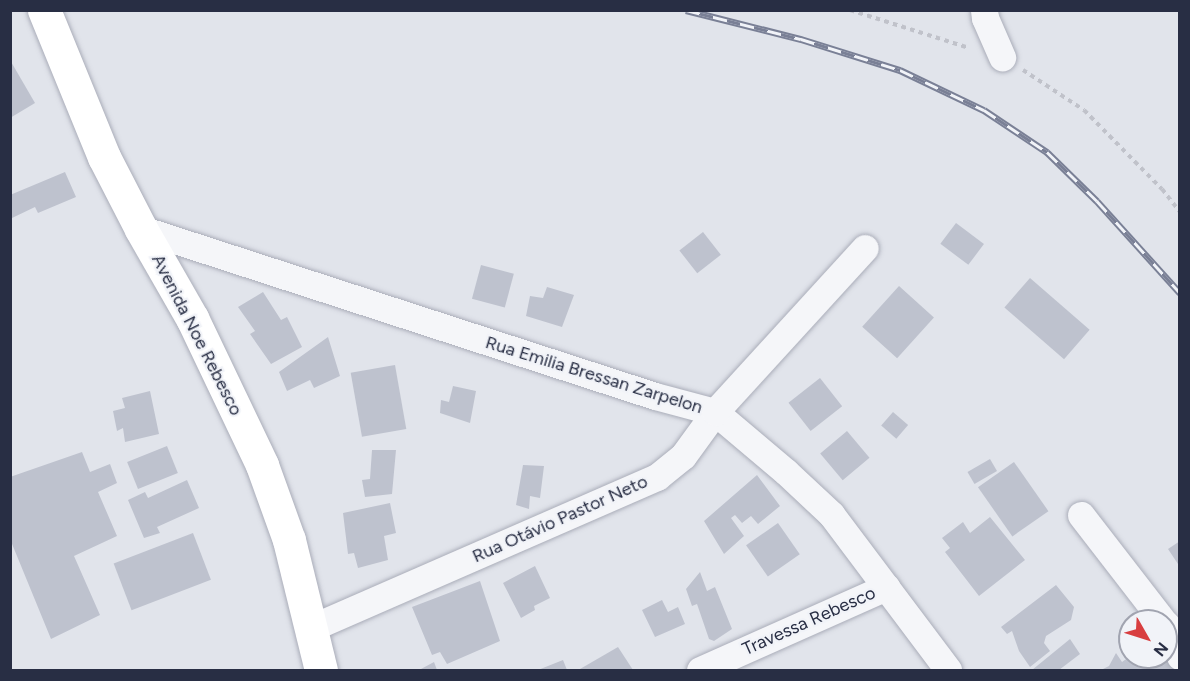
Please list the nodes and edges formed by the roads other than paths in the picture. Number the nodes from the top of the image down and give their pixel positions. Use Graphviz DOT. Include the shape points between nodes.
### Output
graph roads {
  1 [pos="44,10"];
  2 [pos="984,10"];
  3 [pos="1002,57"];
  4 [pos="141,229"];
  5 [pos="866,249"];
  6 [pos="715,412"];
  7 [pos="1081,515"];
  8 [pos="886,586"];
  9 [pos="1154,609"];
  10 [pos="310,628"];
  11 [pos="321,670"];
  12 [pos="700,670"];
  13 [pos="948,670"];
  1 -- 4 [label="main road, Avenida Noe Rebesco" via="104,157"];
  2 -- 3 [label="street"];
  4 -- 6 [label="street, Rua Emilia Bressan Zarpelon"];
  4 -- 10 [label="main road, Avenida Noe Rebesco" via="192,318 262,465 289,540"];
  5 -- 6 [label="street, Rua Otávio Pastor Neto"];
  6 -- 8 [label="street, Rua Emilia Bressan Zarpelon" via="831,514"];
  6 -- 10 [label="street, Rua Otávio Pastor Neto" via="683,456 657,477"];
  7 -- 9 [label="street"];
  8 -- 12 [label="street, Travessa Rebesco"];
  8 -- 13 [label="street, Rua Emilia Bressan Zarpelon"];
  10 -- 11 [label="main road, Avenida Noe Rebesco"];
}
